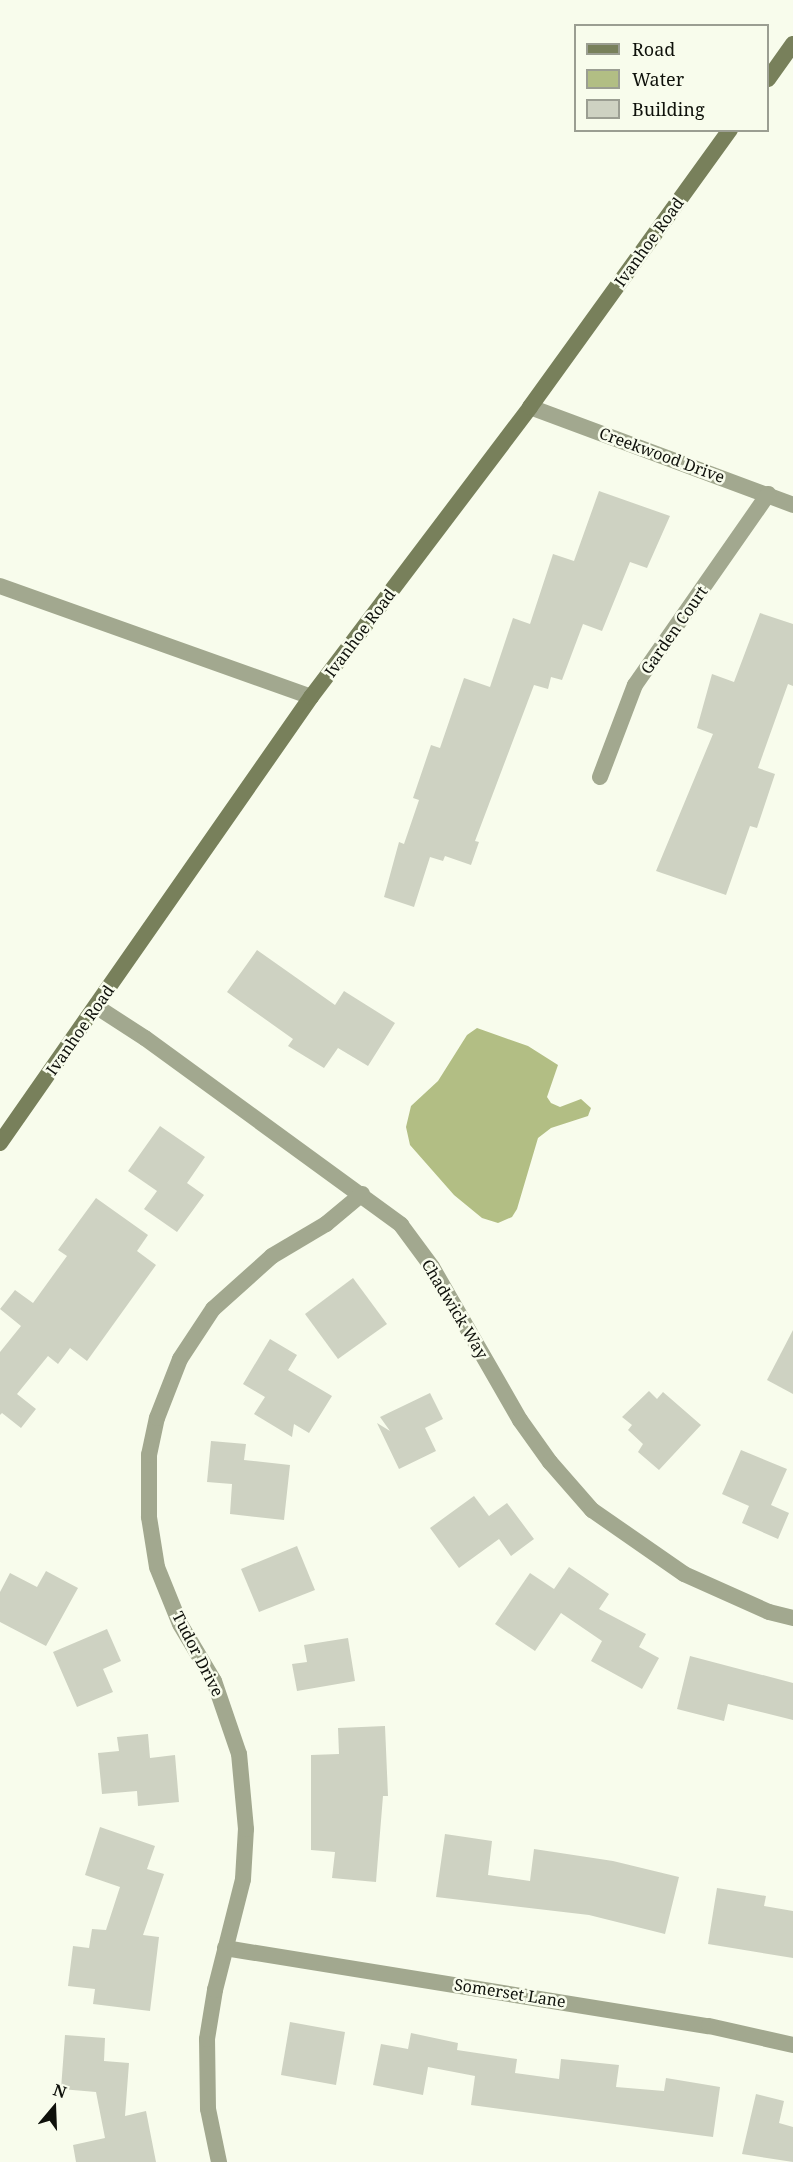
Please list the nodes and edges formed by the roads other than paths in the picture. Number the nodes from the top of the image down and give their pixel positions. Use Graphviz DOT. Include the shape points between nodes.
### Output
graph roads {
  1 [pos="793,44"];
  2 [pos="769,78"];
  3 [pos="729,132"];
  4 [pos="530,406"];
  5 [pos="768,494"];
  6 [pos="793,505"];
  7 [pos="0,586"];
  8 [pos="311,697"];
  9 [pos="600,777"];
  10 [pos="97,1007"];
  11 [pos="0,1143"];
  12 [pos="362,1194"];
  13 [pos="793,1618"];
  14 [pos="225,1948"];
  15 [pos="793,2045"];
  16 [pos="219,2162"];
  1 -- 2 [label="main road"];
  3 -- 4 [label="main road, Ivanhoe Road"];
  4 -- 5 [label="street, Creekwood Drive"];
  4 -- 8 [label="main road, Ivanhoe Road"];
  5 -- 6 [label="street, Creekwood Drive"];
  5 -- 9 [label="street, Garden Court" via="635,685"];
  7 -- 8 [label="street"];
  8 -- 10 [label="main road, Ivanhoe Road"];
  10 -- 11 [label="main road, Ivanhoe Road"];
  10 -- 12 [label="street, Chadwick Way"];
  12 -- 13 [label="street, Chadwick Way" via="401,1225 432,1267 520,1420 592,1510 684,1574 769,1612"];
  12 -- 14 [label="street, Tudor Drive" via="326,1224 272,1256 213,1309 180,1359 157,1418 149,1455 149,1517 158,1567 180,1624 214,1681 239,1754 246,1829 244,1859"];
  14 -- 15 [label="street, Somerset Lane" via="709,2026"];
  14 -- 16 [label="street, Tudor Drive" via="207,2039 208,2109"];
}
